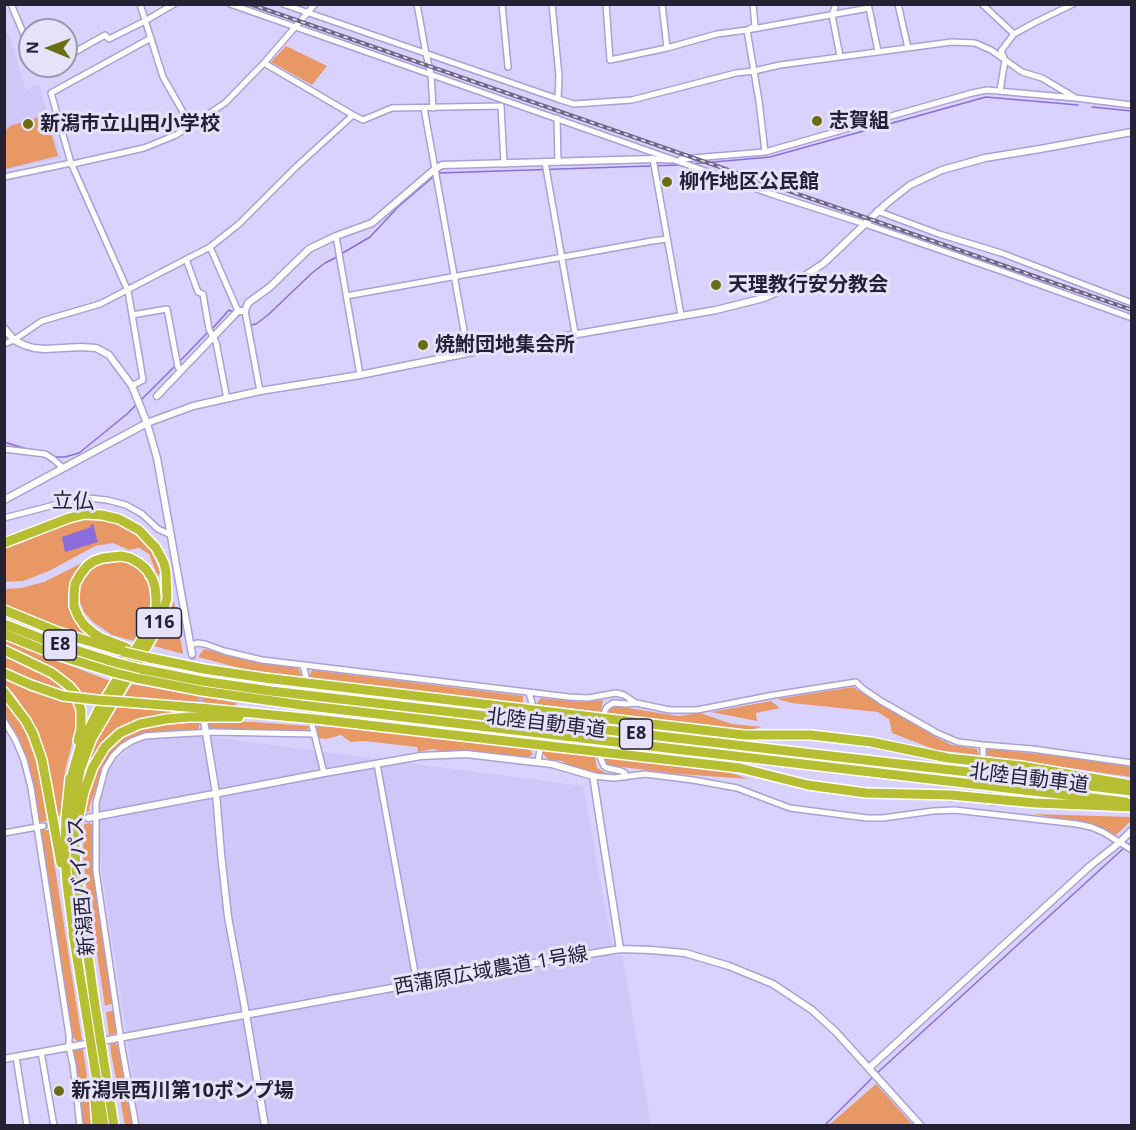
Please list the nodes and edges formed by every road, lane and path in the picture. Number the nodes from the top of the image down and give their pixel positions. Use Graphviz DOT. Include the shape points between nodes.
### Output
graph roads {
  1 [pos="11,4"];
  2 [pos="140,4"];
  3 [pos="174,4"];
  4 [pos="230,4"];
  5 [pos="283,4"];
  6 [pos="315,4"];
  7 [pos="417,4"];
  8 [pos="502,4"];
  9 [pos="552,4"];
  10 [pos="606,4"];
  11 [pos="662,4"];
  12 [pos="753,4"];
  13 [pos="836,4"];
  14 [pos="898,4"];
  15 [pos="982,4"];
  16 [pos="1073,4"];
  17 [pos="308,13"];
  18 [pos="832,15"];
  19 [pos="18,21"];
  20 [pos="145,21"];
  21 [pos="295,27"];
  22 [pos="747,30"];
  23 [pos="1014,34"];
  24 [pos="151,38"];
  25 [pos="667,48"];
  26 [pos="908,48"];
  27 [pos="78,50"];
  28 [pos="878,51"];
  29 [pos="426,54"];
  30 [pos="840,56"];
  31 [pos="1005,60"];
  32 [pos="264,63"];
  33 [pos="508,67"];
  34 [pos="754,71"];
  35 [pos="431,74"];
  36 [pos="1000,91"];
  37 [pos="1075,98"];
  38 [pos="558,99"];
  39 [pos="1131,105"];
  40 [pos="424,108"];
  41 [pos="433,108"];
  42 [pos="353,116"];
  43 [pos="557,118"];
  44 [pos="191,126"];
  45 [pos="1131,132"];
  46 [pos="765,152"];
  47 [pos="653,159"];
  48 [pos="677,160"];
  49 [pos="558,161"];
  50 [pos="544,162"];
  51 [pos="72,163"];
  52 [pos="504,164"];
  53 [pos="435,169"];
  54 [pos="4,177"];
  55 [pos="877,211"];
  56 [pos="865,224"];
  57 [pos="336,236"];
  58 [pos="667,239"];
  59 [pos="210,247"];
  60 [pos="561,257"];
  61 [pos="186,259"];
  62 [pos="454,277"];
  63 [pos="128,291"];
  64 [pos="346,296"];
  65 [pos="1131,303"];
  66 [pos="241,311"];
  67 [pos="132,315"];
  68 [pos="681,315"];
  69 [pos="1131,318"];
  70 [pos="4,328"];
  71 [pos="575,333"];
  72 [pos="213,337"];
  73 [pos="14,340"];
  74 [pos="4,344"];
  75 [pos="468,353"];
  76 [pos="181,370"];
  77 [pos="360,375"];
  78 [pos="132,386"];
  79 [pos="260,392"];
  80 [pos="157,396"];
  81 [pos="227,399"];
  82 [pos="147,423"];
  83 [pos="4,449"];
  84 [pos="63,468"];
  85 [pos="4,500"];
  86 [pos="4,518"];
  87 [pos="171,535"];
  88 [pos="4,543"];
  89 [pos="4,610"];
  90 [pos="4,624"];
  91 [pos="4,634"];
  92 [pos="191,645"];
  93 [pos="4,650"];
  94 [pos="126,650"];
  95 [pos="192,654"];
  96 [pos="303,665"];
  97 [pos="114,667"];
  98 [pos="4,673"];
  99 [pos="306,677"];
  100 [pos="4,692"];
  101 [pos="529,693"];
  102 [pos="532,702"];
  103 [pos="636,703"];
  104 [pos="605,711"];
  105 [pos="4,721"];
  106 [pos="204,721"];
  107 [pos="314,722"];
  108 [pos="206,734"];
  109 [pos="314,734"];
  110 [pos="983,745"];
  111 [pos="540,749"];
  112 [pos="983,754"];
  113 [pos="600,757"];
  114 [pos="538,762"];
  115 [pos="1131,763"];
  116 [pos="377,764"];
  117 [pos="324,773"];
  118 [pos="593,776"];
  119 [pos="625,777"];
  120 [pos="70,782"];
  121 [pos="1131,784"];
  122 [pos="1131,791"];
  123 [pos="216,794"];
  124 [pos="1131,802"];
  125 [pos="992,806"];
  126 [pos="1131,807"];
  127 [pos="992,814"];
  128 [pos="92,818"];
  129 [pos="43,826"];
  130 [pos="36,827"];
  131 [pos="1131,830"];
  132 [pos="4,833"];
  133 [pos="1119,843"];
  134 [pos="75,848"];
  135 [pos="1131,850"];
  136 [pos="74,937"];
  137 [pos="620,949"];
  138 [pos="417,984"];
  139 [pos="89,1000"];
  140 [pos="246,1014"];
  141 [pos="100,1037"];
  142 [pos="121,1039"];
  143 [pos="69,1047"];
  144 [pos="41,1053"];
  145 [pos="16,1057"];
  146 [pos="4,1059"];
  147 [pos="869,1068"];
  148 [pos="27,1125"];
  149 [pos="54,1125"];
  150 [pos="80,1125"];
  151 [pos="97,1125"];
  152 [pos="105,1125"];
  153 [pos="114,1125"];
  154 [pos="120,1125"];
  155 [pos="136,1125"];
  156 [pos="265,1125"];
  157 [pos="921,1125"];
  1 -- 19 [label="street"];
  2 -- 20 [label="street"];
  3 -- 20 [label="street"];
  4 -- 21 [label="street"];
  5 -- 17 [label="street"];
  6 -- 17 [label="street"];
  7 -- 29 [label="street"];
  8 -- 33 [label="street"];
  9 -- 38 [label="street"];
  10 -- 25 [label="street" via="610,60"];
  11 -- 25 [label="street"];
  12 -- 22 [label="street" via="755,26"];
  13 -- 18 [label="street"];
  14 -- 26 [label="street"];
  15 -- 23 [label="street"];
  16 -- 23 [label="street"];
  17 -- 21 [label="street"];
  17 -- 29 [label="street"];
  18 -- 22 [label="street"];
  18 -- 28 [label="street" via="869,8"];
  18 -- 30 [label="street"];
  20 -- 24 [label="street"];
  20 -- 27 [label="street" via="109,39 105,35"];
  21 -- 32 [label="street"];
  21 -- 35 [label="street"];
  22 -- 25 [label="street"];
  22 -- 34 [label="street"];
  23 -- 31 [label="street" via="1000,51"];
  24 -- 44 [label="street" via="163,77"];
  24 -- 51 [label="street" via="51,93"];
  26 -- 28 [label="street"];
  26 -- 31 [label="street" via="975,43"];
  28 -- 30 [label="street"];
  29 -- 35 [label="street"];
  29 -- 38 [label="street"];
  30 -- 34 [label="street"];
  31 -- 36 [label="street"];
  31 -- 37 [label="street"];
  32 -- 42 [label="street"];
  32 -- 44 [label="street" via="225,103"];
  34 -- 38 [label="street" via="632,100 574,104"];
  34 -- 46 [label="street"];
  35 -- 41 [label="street"];
  35 -- 43 [label="street"];
  36 -- 37 [label="street"];
  36 -- 46 [label="street" via="972,93"];
  37 -- 39 [label="street"];
  40 -- 41 [label="street"];
  40 -- 42 [label="street" via="392,108 363,120"];
  40 -- 53 [label="street"];
  41 -- 52 [label="street" via="501,106"];
  42 -- 59 [label="street"];
  43 -- 48 [label="street"];
  43 -- 49 [label="street"];
  44 -- 51 [label="street" via="144,148"];
  45 -- 55 [label="street" via="985,158 942,170 910,184"];
  46 -- 48 [label="street"];
  47 -- 48 [label="street"];
  47 -- 49 [label="street"];
  47 -- 58 [label="street"];
  48 -- 56 [label="street"];
  49 -- 50 [label="street"];
  50 -- 52 [label="street"];
  50 -- 60 [label="street"];
  51 -- 54 [label="street"];
  51 -- 63 [label="street"];
  52 -- 53 [label="street" via="442,165"];
  53 -- 57 [label="street" via="372,223"];
  53 -- 62 [label="street"];
  55 -- 56 [label="street"];
  55 -- 65 [label="street"];
  56 -- 68 [label="street" via="824,263 788,287 764,298"];
  56 -- 69 [label="street"];
  57 -- 64 [label="street"];
  57 -- 66 [label="street" via="309,249"];
  58 -- 60 [label="street"];
  58 -- 68 [label="street"];
  59 -- 61 [label="street"];
  59 -- 66 [label="street"];
  60 -- 62 [label="street"];
  60 -- 71 [label="street"];
  61 -- 63 [label="street"];
  61 -- 72 [label="street" via="198,292 203,294"];
  62 -- 64 [label="street"];
  62 -- 75 [label="street"];
  63 -- 67 [label="street"];
  63 -- 73 [label="street" via="100,304 42,321"];
  64 -- 77 [label="street"];
  66 -- 72 [label="street"];
  66 -- 79 [label="street"];
  67 -- 76 [label="street" via="167,309"];
  67 -- 78 [label="street" via="143,380"];
  68 -- 71 [label="street"];
  70 -- 73 [label="street"];
  71 -- 75 [label="street"];
  72 -- 76 [label="street"];
  72 -- 81 [label="street"];
  73 -- 74 [label="street"];
  73 -- 78 [label="street" via="34,348 96,348 109,355"];
  75 -- 77 [label="street"];
  76 -- 80 [label="street"];
  77 -- 79 [label="street"];
  78 -- 82 [label="street"];
  79 -- 81 [label="street"];
  81 -- 82 [label="street" via="193,406"];
  82 -- 84 [label="street"];
  82 -- 87 [label="street"];
  83 -- 84 [label="street" via="45,454"];
  84 -- 85 [label="street"];
  86 -- 87 [label="street" via="88,498 126,505"];
  87 -- 92 [label="street"];
  88 -- 134 [label="highway, 新潟西バイパス / 116" via="69,518 102,515 139,530 164,563 167,598 162,617 86,754 76,787"];
  89 -- 94 [label="highway" via="58,632"];
  90 -- 97 [label="highway, 北陸自動車道 / E8"];
  91 -- 97 [label="highway, 北陸自動車道 / E8" via="51,653"];
  92 -- 95 [label="street"];
  92 -- 96 [label="street"];
  93 -- 120 [label="highway" via="52,673 75,693 81,710 81,729"];
  94 -- 120 [label="highway" via="92,632 74,606 75,584 80,575 87,566 103,558 121,556 139,563 152,578 156,608 89,728"];
  94 -- 121 [label="highway, bridge" via="232,674 744,735 843,738 948,758"];
  96 -- 99 [label="street"];
  96 -- 101 [label="street"];
  97 -- 122 [label="highway, 北陸自動車道 / E8, bridge" via="271,691"];
  97 -- 124 [label="highway, 北陸自動車道 / E8, bridge" via="136,678 290,704"];
  98 -- 107 [label="highway, bridge" via="63,696"];
  100 -- 136 [label="highway, 新潟西バイパス / 116" via="26,721 42,760"];
  101 -- 102 [label="street"];
  101 -- 103 [label="street" via="578,698 616,693"];
  103 -- 104 [label="street" via="613,703"];
  103 -- 110 [label="street" via="687,711 856,682 937,733 958,742"];
  105 -- 130 [label="street" via="24,760"];
  106 -- 108 [label="street"];
  107 -- 109 [label="street"];
  107 -- 126 [label="highway" via="740,768 808,785 866,793"];
  107 -- 134 [label="highway" via="189,717 151,722 120,733 98,756 90,773"];
  108 -- 109 [label="street"];
  108 -- 123 [label="street"];
  108 -- 128 [label="street" via="145,736 122,747 105,769"];
  109 -- 117 [label="street"];
  110 -- 112 [label="street"];
  110 -- 115 [label="street"];
  111 -- 114 [label="street"];
  113 -- 119 [label="street" via="604,766 625,773"];
  114 -- 116 [label="street" via="466,754 421,756"];
  114 -- 118 [label="street"];
  116 -- 117 [label="street"];
  116 -- 138 [label="street"];
  117 -- 123 [label="street"];
  118 -- 119 [label="street"];
  118 -- 137 [label="street"];
  119 -- 127 [label="street" via="645,774 693,780 737,788 790,808 867,818 944,810"];
  120 -- 136 [label="highway" via="65,853"];
  123 -- 128 [label="street"];
  123 -- 140 [label="street" via="228,917"];
  125 -- 127 [label="street"];
  127 -- 133 [label="street" via="1084,825"];
  128 -- 142 [label="street"];
  129 -- 130 [label="street"];
  130 -- 132 [label="street"];
  130 -- 143 [label="street"];
  131 -- 133 [label="street"];
  133 -- 135 [label="street"];
  133 -- 147 [label="street"];
  134 -- 139 [label="highway, 新潟西バイパス / 116"];
  136 -- 139 [label="highway, 新潟西バイパス / 116"];
  137 -- 138 [label="street, 西蒲原広域農道 1号線"];
  137 -- 147 [label="street, 西蒲原広域農道 1号線" via="685,953 773,984 812,1010"];
  138 -- 140 [label="street, 西蒲原広域農道 1号線"];
  139 -- 141 [label="highway, 新潟西バイパス / 116, bridge"];
  139 -- 151 [label="highway, bridge"];
  139 -- 152 [label="highway, 新潟西バイパス / 116, bridge"];
  140 -- 142 [label="street, 西蒲原広域農道 1号線"];
  140 -- 156 [label="street"];
  141 -- 153 [label="highway, 新潟西バイパス / 116, bridge"];
  141 -- 154 [label="highway, bridge"];
  142 -- 143 [label="street, 西蒲原広域農道 1号線"];
  142 -- 155 [label="street"];
  143 -- 144 [label="street, 西蒲原広域農道 1号線"];
  143 -- 150 [label="street"];
  144 -- 145 [label="street, 西蒲原広域農道 1号線"];
  144 -- 149 [label="street"];
  145 -- 146 [label="street, 西蒲原広域農道 1号線"];
  145 -- 148 [label="street"];
  147 -- 157 [label="street, 西蒲原広域農道 1号線"];
}
